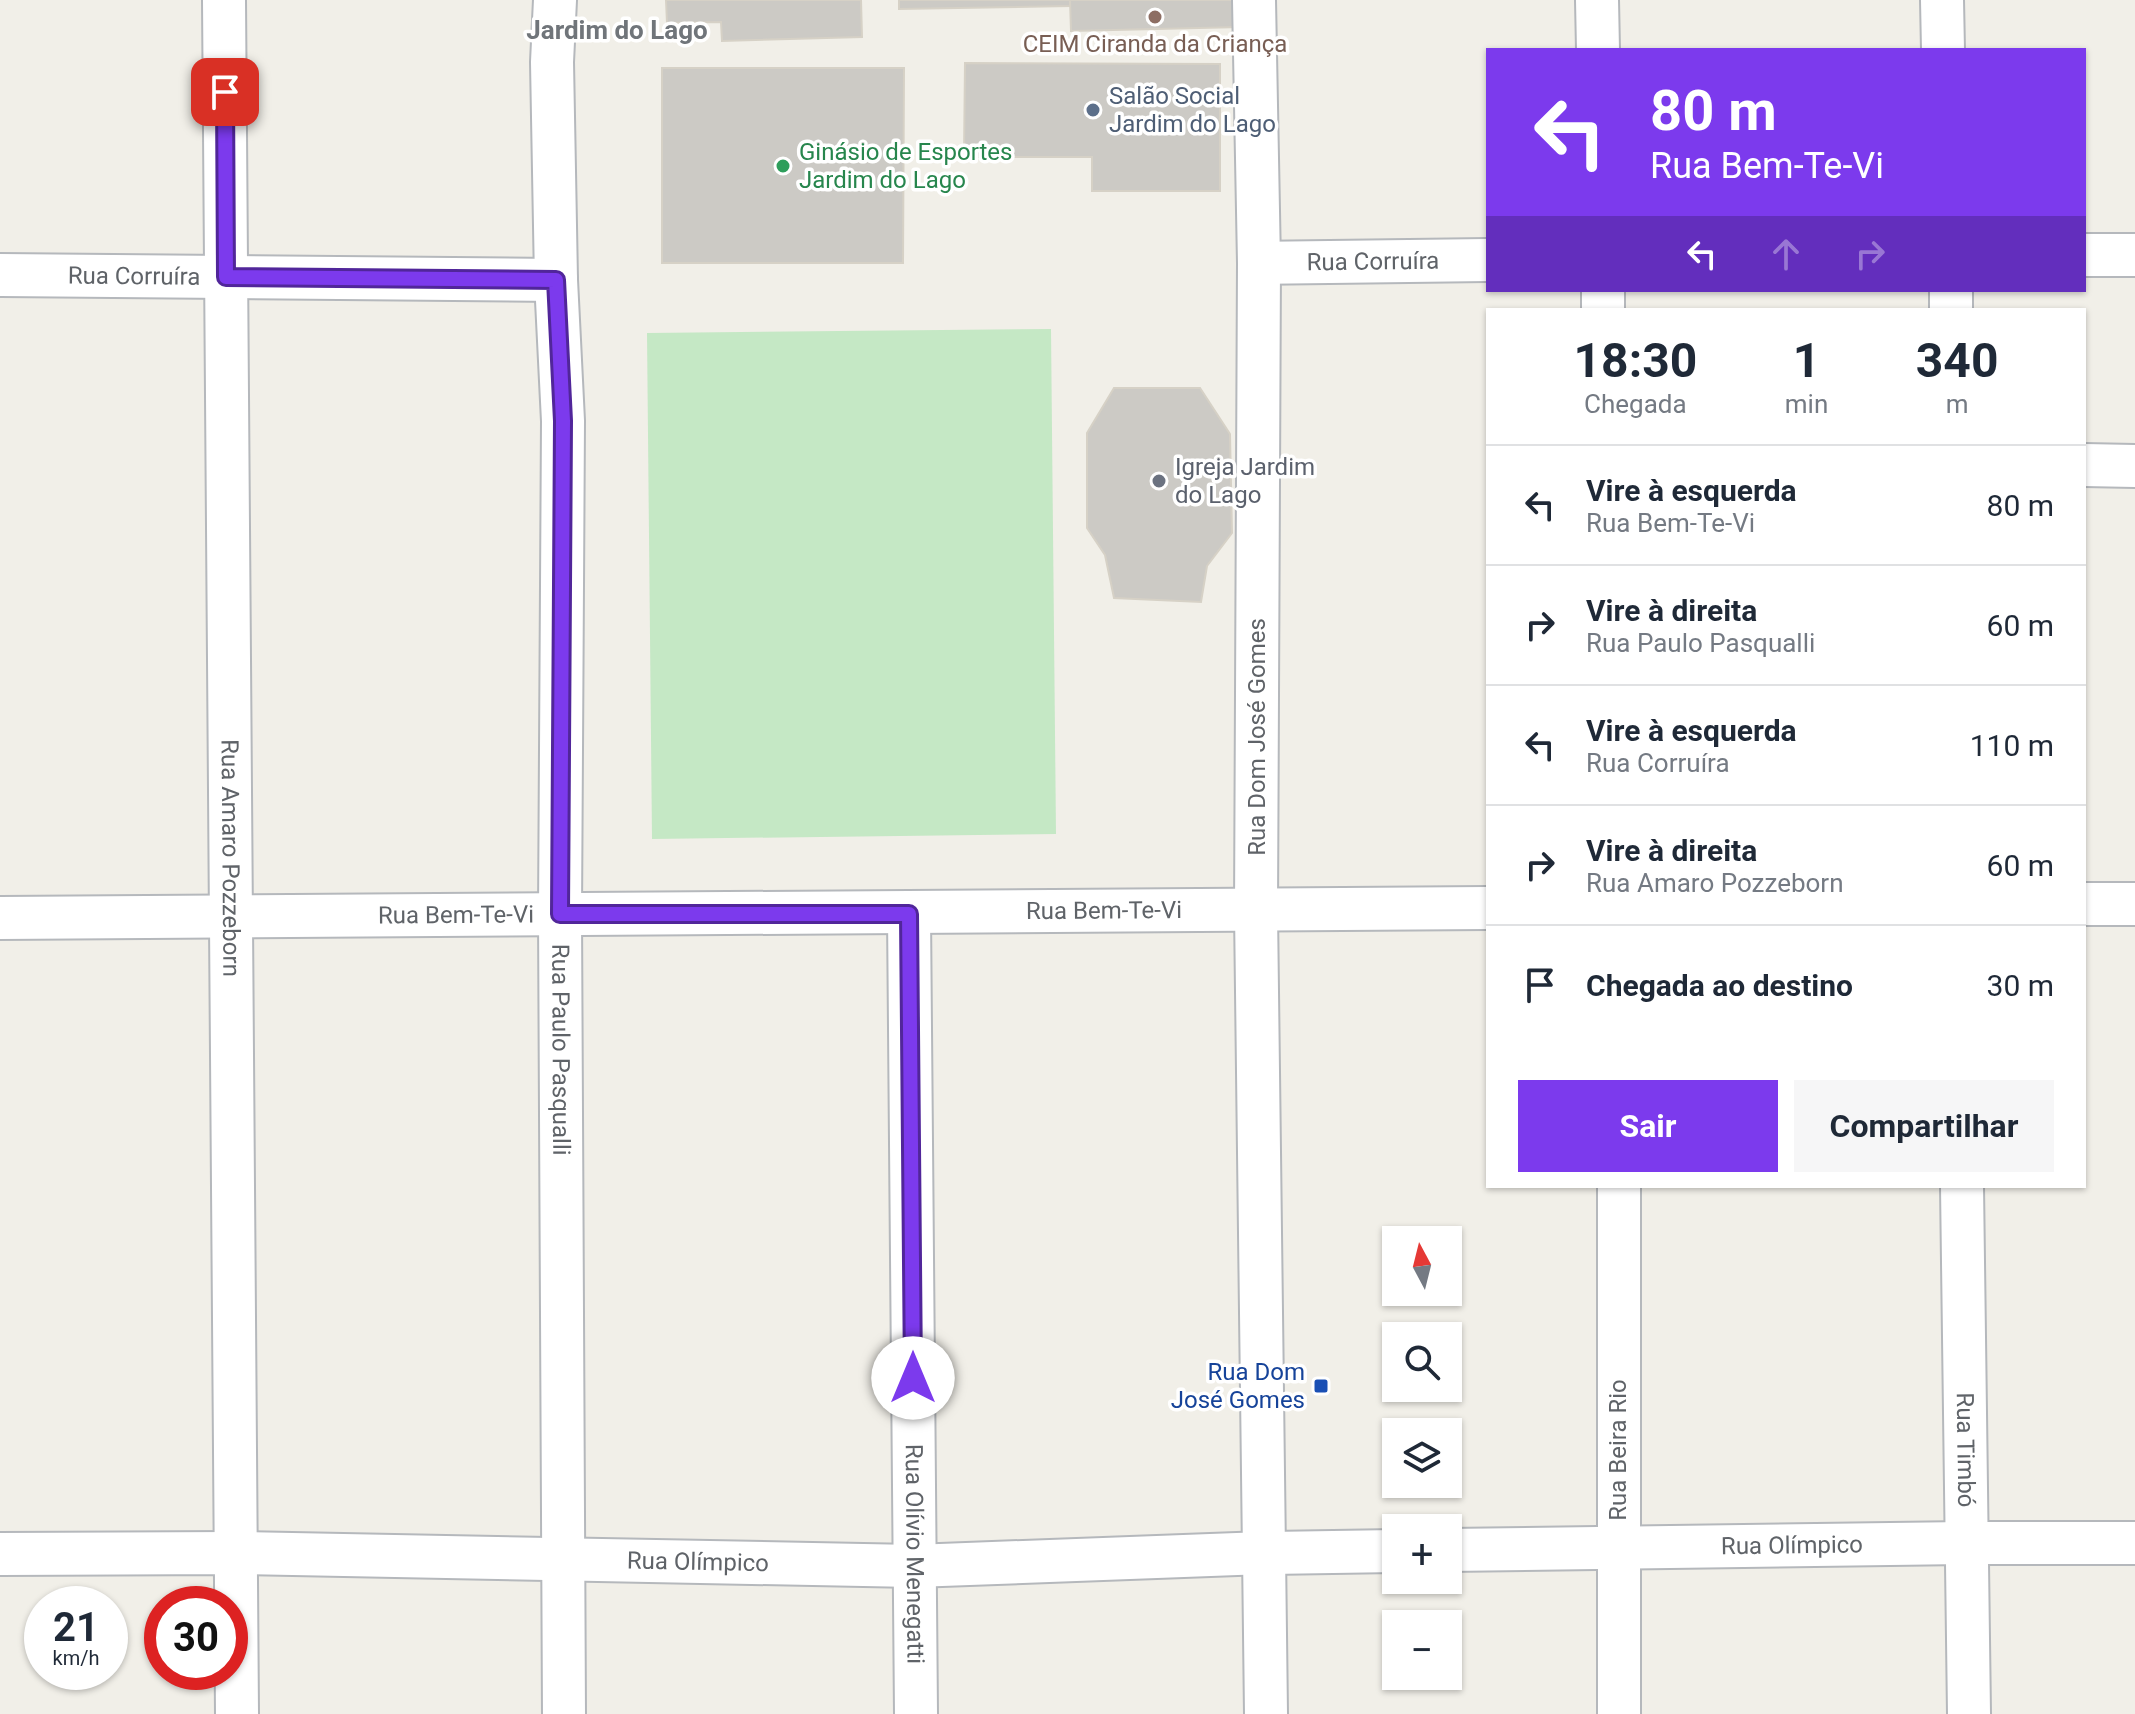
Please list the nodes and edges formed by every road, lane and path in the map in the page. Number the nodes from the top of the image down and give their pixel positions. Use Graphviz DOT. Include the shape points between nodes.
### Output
graph roads {
  1 [pos="224,0"];
  2 [pos="555,0"];
  3 [pos="1254,0"];
  4 [pos="1597,0"];
  5 [pos="1942,0"];
  6 [pos="1598,48"];
  7 [pos="1943,48"];
  8 [pos="2086,255"];
  9 [pos="2135,255"];
  10 [pos="1486,260"];
  11 [pos="1259,263"];
  12 [pos="0,275"];
  13 [pos="226,277"];
  14 [pos="556,280"];
  15 [pos="2086,465"];
  16 [pos="2135,466"];
  17 [pos="2086,904"];
  18 [pos="2135,904"];
  19 [pos="1486,908"];
  20 [pos="1256,911"];
  21 [pos="560,914"];
  22 [pos="909,914"];
  23 [pos="231,916"];
  24 [pos="0,918"];
  25 [pos="1619,1188"];
  26 [pos="1962,1188"];
  27 [pos="1965,1543"];
  28 [pos="2135,1543"];
  29 [pos="1617,1548"];
  30 [pos="1462,1550"];
  31 [pos="1382,1551"];
  32 [pos="235,1553"];
  33 [pos="1264,1553"];
  34 [pos="0,1554"];
  35 [pos="562,1561"];
  36 [pos="914,1566"];
  37 [pos="237,1714"];
  38 [pos="564,1714"];
  39 [pos="916,1714"];
  40 [pos="1266,1714"];
  41 [pos="1619,1714"];
  42 [pos="1969,1714"];
  1 -- 13 [label="street, Rua Amaro Pozzeborn"];
  2 -- 14 [label="street, Rua Paulo Pasqualli"];
  3 -- 11 [label="street, Rua Dom José Gomes"];
  4 -- 6 [label="street"];
  5 -- 7 [label="street"];
  8 -- 9 [label="street"];
  10 -- 11 [label="street, Rua Corruíra"];
  11 -- 20 [label="street, Rua Dom José Gomes"];
  12 -- 13 [label="street, Rua Corruíra"];
  13 -- 14 [label="street, Rua Corruíra"];
  13 -- 23 [label="street, Rua Amaro Pozzeborn"];
  14 -- 21 [label="street, Rua Paulo Pasqualli" via="563,421"];
  15 -- 16 [label="street"];
  17 -- 18 [label="street"];
  19 -- 20 [label="street, Rua Bem-Te-Vi"];
  20 -- 22 [label="street, Rua Bem-Te-Vi"];
  20 -- 33 [label="street, Rua Dom José Gomes"];
  21 -- 22 [label="street, Rua Bem-Te-Vi"];
  21 -- 23 [label="street, Rua Bem-Te-Vi"];
  21 -- 35 [label="street, Rua Paulo Pasqualli"];
  22 -- 36 [label="street, Rua Olívio Menegatti"];
  23 -- 24 [label="street, Rua Bem-Te-Vi"];
  23 -- 32 [label="street, Rua Amaro Pozzeborn"];
  25 -- 29 [label="street, Rua Beira Rio"];
  26 -- 27 [label="street, Rua Timbó"];
  27 -- 28 [label="street, Rua Olímpico"];
  27 -- 29 [label="street, Rua Olímpico"];
  27 -- 42 [label="street, Rua Timbó"];
  29 -- 30 [label="street, Rua Olímpico"];
  29 -- 41 [label="street, Rua Beira Rio"];
  31 -- 33 [label="street, Rua Olímpico"];
  32 -- 34 [label="street, Rua Olímpico"];
  32 -- 35 [label="street, Rua Olímpico"];
  32 -- 37 [label="street, Rua Amaro Pozzeborn"];
  33 -- 36 [label="street, Rua Olímpico"];
  33 -- 40 [label="street, Rua Dom José Gomes"];
  35 -- 36 [label="street, Rua Olímpico"];
  35 -- 38 [label="street, Rua Paulo Pasqualli"];
  36 -- 39 [label="street, Rua Olívio Menegatti"];
}
